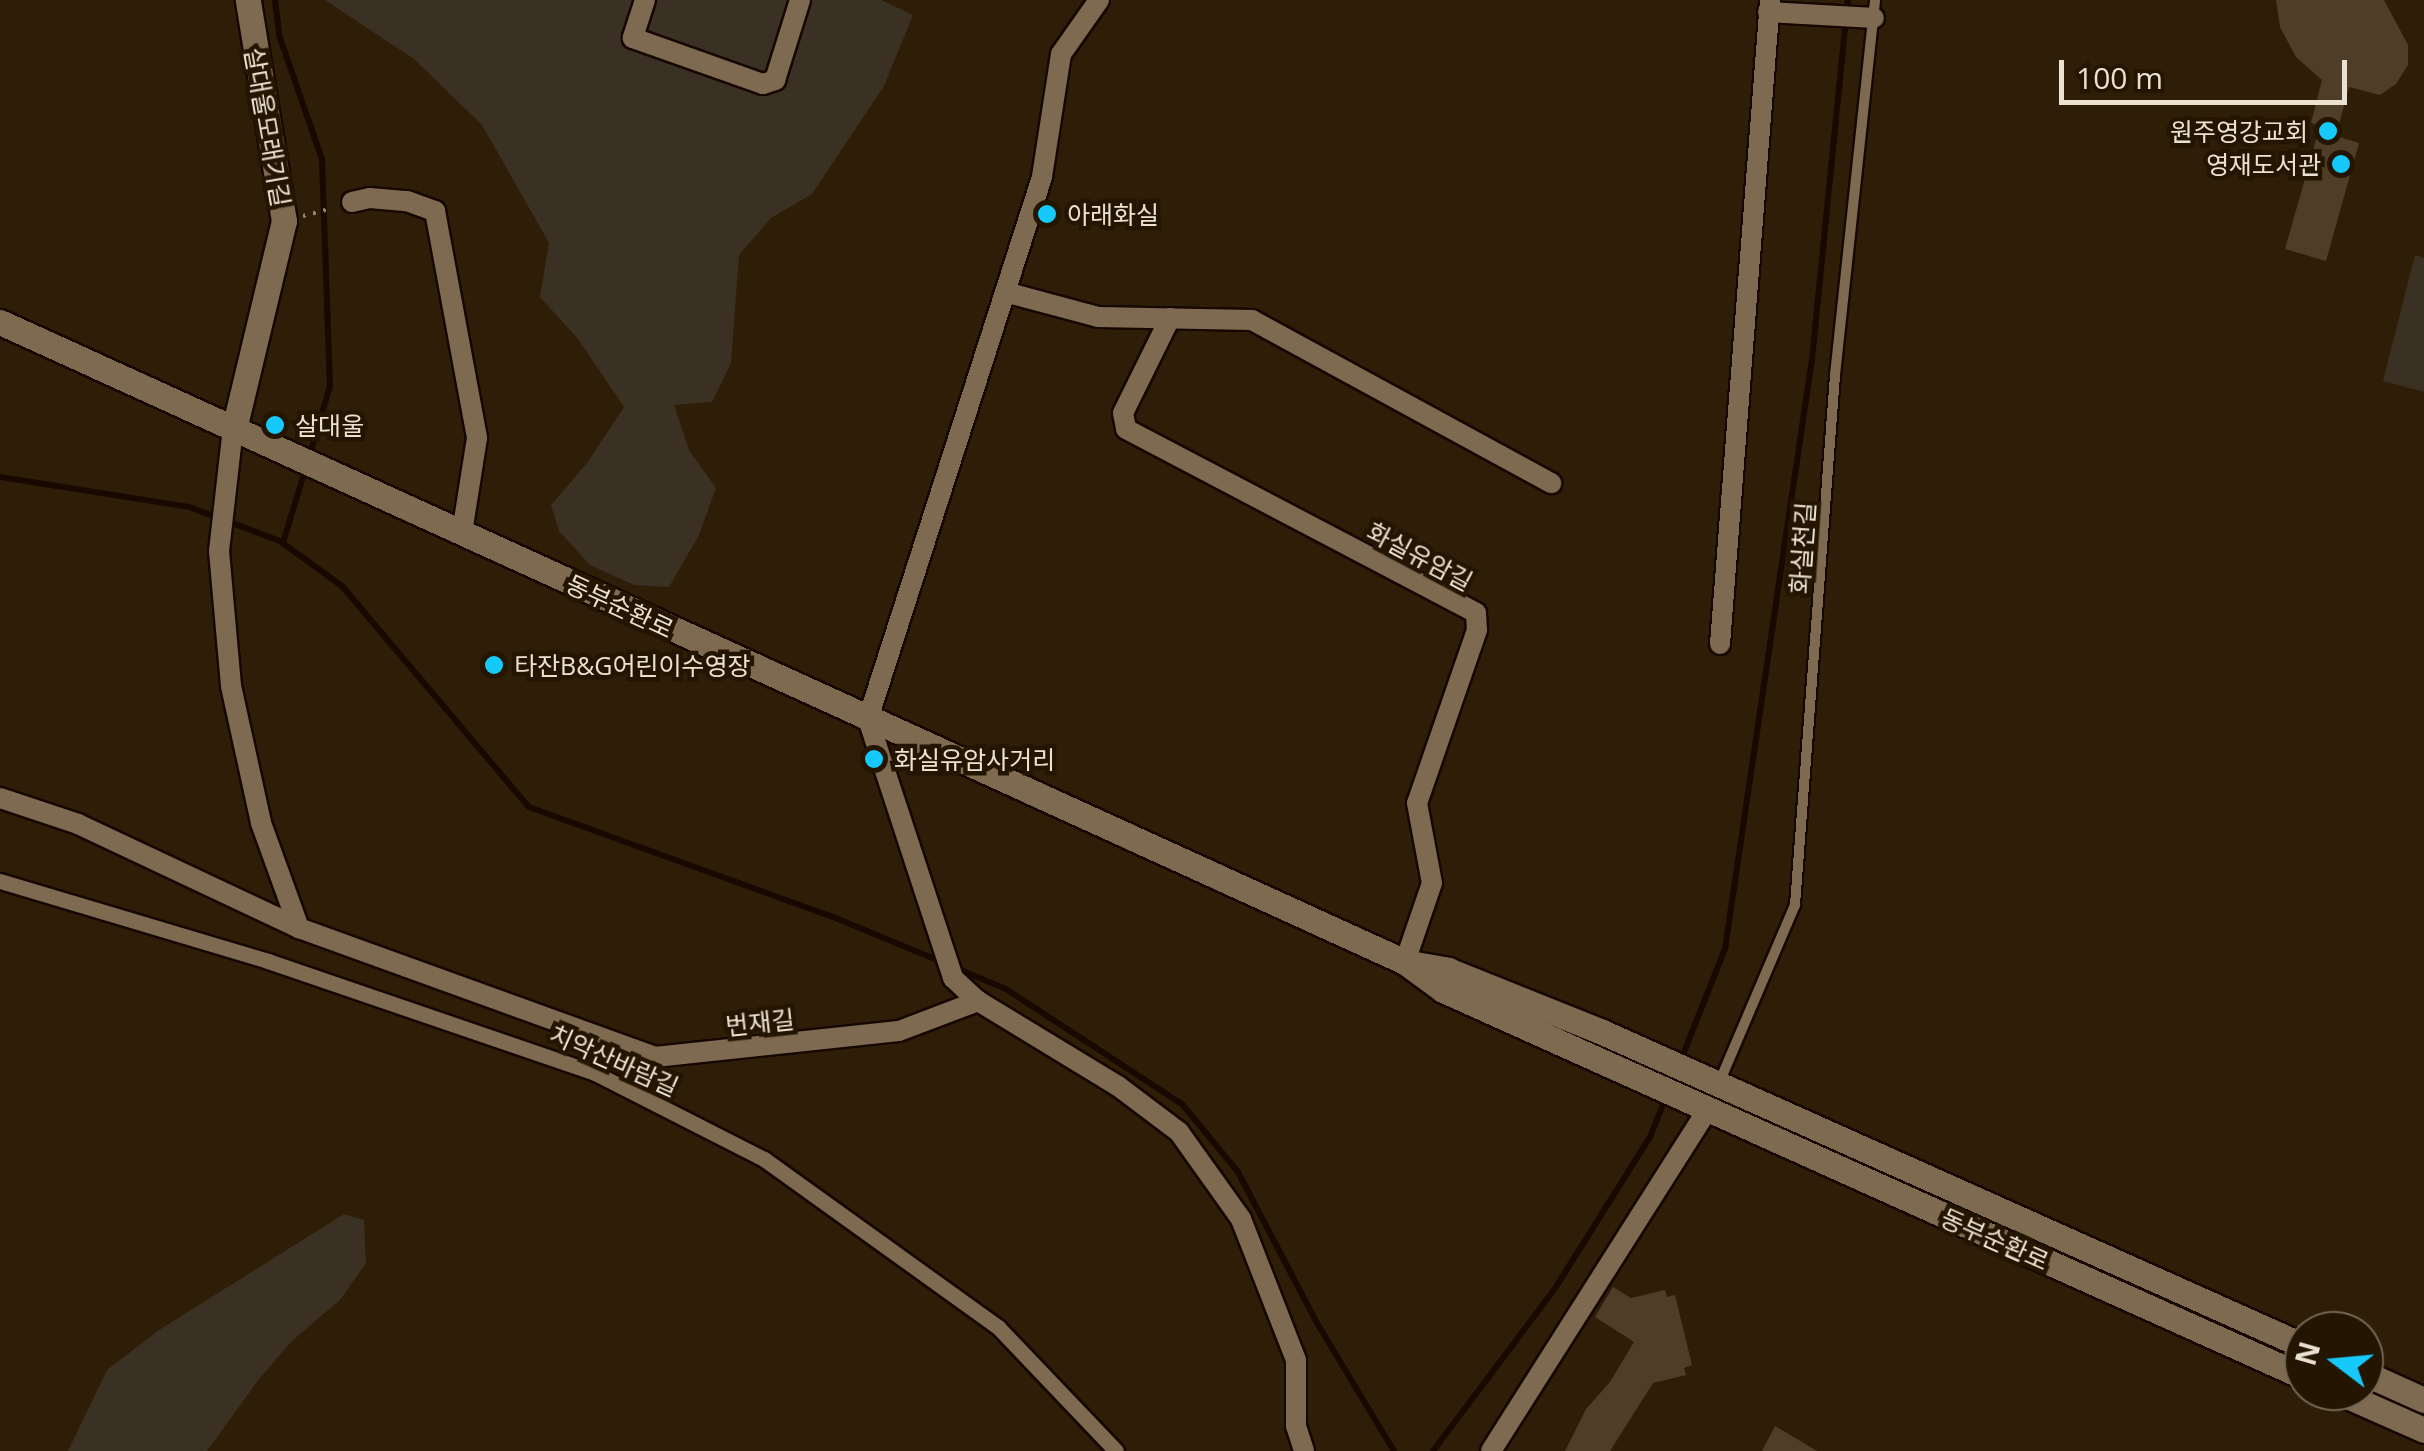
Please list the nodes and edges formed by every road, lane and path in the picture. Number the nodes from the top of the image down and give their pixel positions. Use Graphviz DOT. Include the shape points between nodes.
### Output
graph roads {
  1 [pos="248,0"];
  2 [pos="645,0"];
  3 [pos="800,0"];
  4 [pos="1100,0"];
  5 [pos="1772,8"];
  6 [pos="1868,12"];
  7 [pos="352,202"];
  8 [pos="306,214"];
  9 [pos="1005,292"];
  10 [pos="1170,318"];
  11 [pos="0,322"];
  12 [pos="233,433"];
  13 [pos="1551,484"];
  14 [pos="462,534"];
  15 [pos="1720,644"];
  16 [pos="868,719"];
  17 [pos="0,798"];
  18 [pos="0,881"];
  19 [pos="299,928"];
  20 [pos="1405,962"];
  21 [pos="978,1001"];
  22 [pos="1708,1080"];
  23 [pos="1697,1105"];
  24 [pos="2284,1337"];
  25 [pos="2284,1368"];
  26 [pos="2384,1382"];
  27 [pos="2424,1400"];
  28 [pos="2381,1411"];
  29 [pos="2424,1430"];
  30 [pos="1116,1451"];
  31 [pos="1304,1451"];
  32 [pos="1491,1451"];
  1 -- 12 [label="street, 살대울모래기길" via="284,221"];
  2 -- 3 [label="street" via="633,38 762,84 776,80"];
  4 -- 9 [label="street" via="1061,54 1042,177"];
  5 -- 6 [label="street"];
  5 -- 15 [label="street"];
  6 -- 22 [label="lane, 화실천길" via="1795,905"];
  7 -- 8 [label="path"];
  7 -- 14 [label="street" via="407,201 435,211 477,438"];
  9 -- 10 [label="street" via="1098,317"];
  9 -- 16 [label="street"];
  10 -- 13 [label="street" via="1252,320"];
  10 -- 20 [label="street, 화실유암길" via="1123,412 1126,429 1476,613 1477,630 1417,804 1432,882"];
  11 -- 12 [label="street, 동부순환로"];
  12 -- 14 [label="street, 동부순환로"];
  12 -- 19 [label="street" via="220,532 231,686 261,823"];
  14 -- 16 [label="street, 동부순환로"];
  16 -- 20 [label="street, 동부순환로"];
  16 -- 21 [label="street" via="953,978"];
  17 -- 19 [label="street, 번재길" via="78,824"];
  18 -- 30 [label="street, 치악산바람길" via="268,960 595,1074 764,1159 998,1327"];
  19 -- 21 [label="street, 번재길" via="655,1056 899,1031"];
  20 -- 22 [label="street, 동부순환로" via="1448,970"];
  20 -- 23 [label="street, 동부순환로" via="1443,990"];
  21 -- 31 [label="street" via="1118,1086 1179,1132 1241,1219 1296,1360 1296,1426"];
  22 -- 23 [label="street"];
  22 -- 24 [label="street, 동부순환로"];
  23 -- 25 [label="street, 동부순환로"];
  23 -- 32 [label="street"];
  26 -- 27 [label="street"];
  28 -- 29 [label="street"];
}
